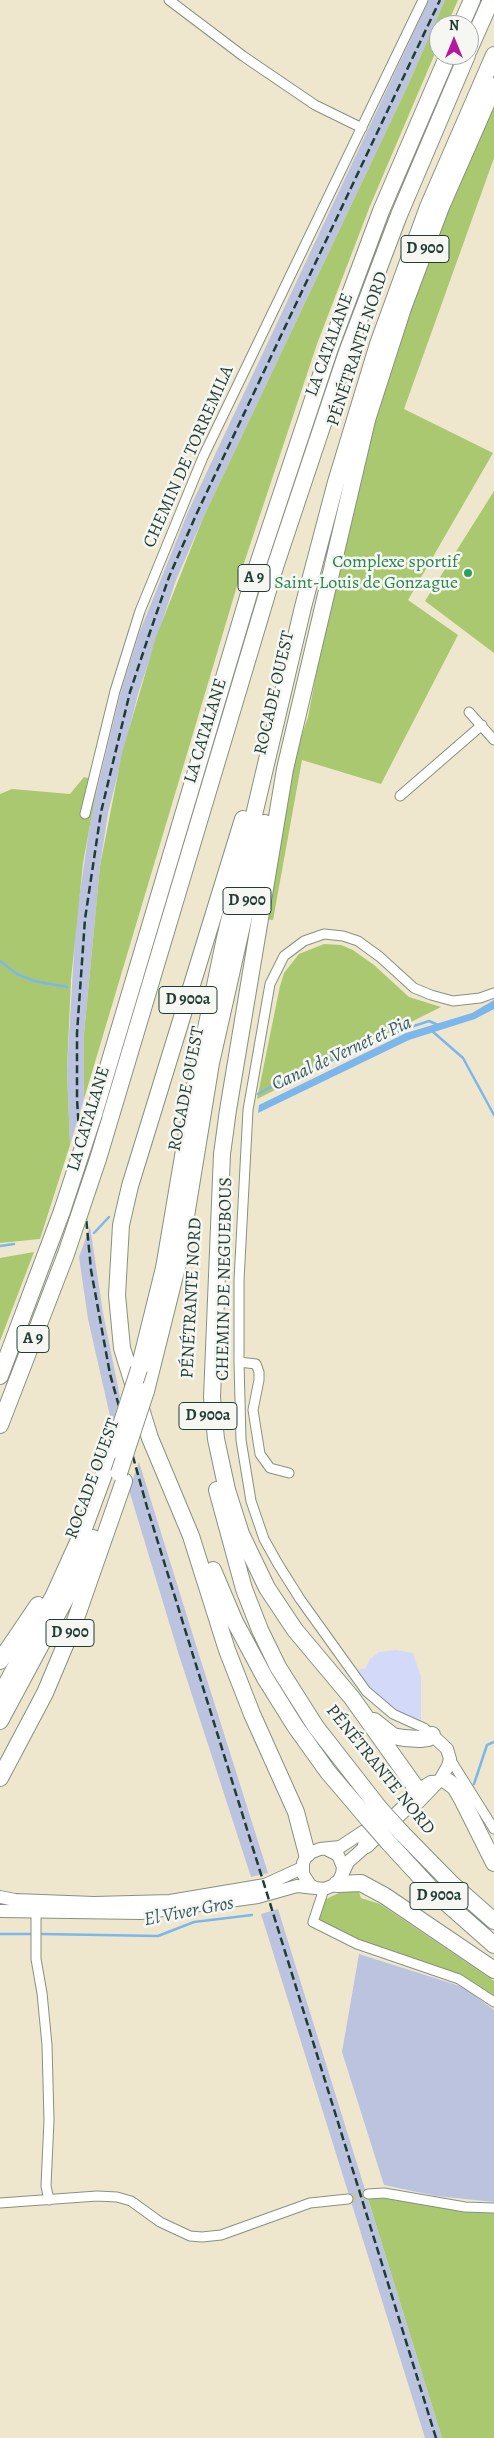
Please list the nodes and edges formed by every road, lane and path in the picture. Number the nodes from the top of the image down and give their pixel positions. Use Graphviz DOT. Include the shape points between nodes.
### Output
graph roads {
  1 [pos="169,0"];
  2 [pos="423,0"];
  3 [pos="472,0"];
  4 [pos="491,0"];
  5 [pos="465,15"];
  6 [pos="479,27"];
  7 [pos="494,55"];
  8 [pos="444,65"];
  9 [pos="463,65"];
  10 [pos="494,86"];
  11 [pos="362,128"];
  12 [pos="368,416"];
  13 [pos="303,607"];
  14 [pos="469,712"];
  15 [pos="482,725"];
  16 [pos="494,740"];
  17 [pos="400,796"];
  18 [pos="85,814"];
  19 [pos="494,993"];
  20 [pos="222,1154"];
  21 [pos="239,1362"];
  22 [pos="0,1376"];
  23 [pos="144,1396"];
  24 [pos="0,1425"];
  25 [pos="289,1473"];
  26 [pos="116,1477"];
  27 [pos="0,1661"];
  28 [pos="0,1696"];
  29 [pos="352,1698"];
  30 [pos="0,1721"];
  31 [pos="432,1735"];
  32 [pos="448,1754"];
  33 [pos="0,1778"];
  34 [pos="439,1781"];
  35 [pos="415,1790"];
  36 [pos="374,1814"];
  37 [pos="494,1829"];
  38 [pos="366,1845"];
  39 [pos="326,1848"];
  40 [pos="305,1861"];
  41 [pos="494,1863"];
  42 [pos="326,1890"];
  43 [pos="0,1897"];
  44 [pos="0,1911"];
  45 [pos="36,1911"];
  46 [pos="494,1921"];
  47 [pos="494,1945"];
  48 [pos="494,1970"];
  49 [pos="494,2002"];
  50 [pos="368,2194"];
  51 [pos="348,2199"];
  52 [pos="49,2200"];
  53 [pos="0,2203"];
  54 [pos="494,2208"];
  1 -- 11 [label="street" via="315,105"];
  2 -- 11 [label="street, CHEMIN DE TORREMILA"];
  3 -- 5 [label="highway"];
  4 -- 6 [label="highway"];
  7 -- 13 [label="highway, PÉNÉTRANTE NORD / D 900" via="428,207 378,344 336,482"];
  8 -- 22 [label="highway, LA CATALANE / A 9, bridge" via="381,210 324,367 256,570 94,1114 62,1211"];
  9 -- 24 [label="highway, LA CATALANE / A 9, bridge" via="385,251 347,352 276,564 98,1159 66,1254"];
  10 -- 12 [label="highway, PÉNÉTRANTE NORD / D 900" via="440,207"];
  11 -- 18 [label="street, CHEMIN DE TORREMILA" via="203,457 140,611 115,691"];
  12 -- 20 [label="highway, D 900a" via="285,770"];
  12 -- 23 [label="highway, ROCADE OUEST / D 900" via="295,696 236,951 197,1139 179,1260"];
  13 -- 23 [label="highway, D 900a" via="120,1225 116,1295 118,1325 129,1376"];
  13 -- 26 [label="highway, ROCADE OUEST / D 900, bridge" via="199,1062 164,1268 139,1369 113,1450"];
  14 -- 15 [label="street"];
  15 -- 16 [label="street"];
  15 -- 17 [label="street"];
  19 -- 21 [label="street, CHEMIN DE NEGUEBOUS" via="453,1001 431,995 414,988 358,941 343,936 324,934 293,947 284,956 270,984 248,1110 240,1262"];
  20 -- 29 [label="highway" via="212,1397 216,1439 227,1490 241,1534 267,1588 295,1630"];
  20 -- 36 [label="highway, PÉNÉTRANTE NORD / D 900a" via="214,1241 207,1396 216,1489 244,1589 260,1630 278,1667"];
  21 -- 25 [label="street" via="256,1364 259,1372 253,1410 260,1454 270,1468"];
  21 -- 31 [label="street, CHEMIN DE NEGUEBOUS" via="245,1472 264,1539 300,1599 366,1691 387,1710"];
  23 -- 26 [label="highway, ROCADE OUEST / D 900, bridge"];
  23 -- 36 [label="highway, PÉNÉTRANTE NORD / D 900a" via="235,1622 265,1678 323,1764"];
  23 -- 40 [label="highway" via="150,1438 201,1564 227,1650 296,1812"];
  26 -- 27 [label="highway, D 900"];
  26 -- 28 [label="highway, ROCADE OUEST / D 900" via="83,1531 54,1595"];
  26 -- 30 [label="highway, ROCADE OUEST / D 900" via="97,1530 66,1598"];
  26 -- 33 [label="highway, D 900" via="74,1624 45,1693"];
  29 -- 31 [label="highway" via="393,1736 420,1740"];
  29 -- 35 [label="highway"];
  31 -- 32 [label="main road"];
  32 -- 34 [label="main road" via="439,1772"];
  32 -- 37 [label="street"];
  34 -- 35 [label="main road"];
  34 -- 38 [label="main road" via="409,1812"];
  34 -- 41 [label="highway" via="455,1787"];
  35 -- 38 [label="highway" via="414,1799"];
  35 -- 39 [label="main road" via="352,1841 340,1847"];
  36 -- 46 [label="highway, PÉNÉTRANTE NORD / D 900a, bridge" via="401,1832"];
  36 -- 47 [label="highway, PÉNÉTRANTE NORD / D 900a, bridge" via="388,1842 435,1893"];
  38 -- 42 [label="main road"];
  39 -- 40 [label="main road" via="320,1848"];
  39 -- 42 [label="main road" via="338,1855 343,1867"];
  40 -- 42 [label="main road" via="305,1880"];
  40 -- 43 [label="main road" via="266,1885 170,1901 94,1903"];
  42 -- 45 [label="main road" via="297,1886 258,1897 141,1913"];
  42 -- 48 [label="highway" via="361,1883"];
  42 -- 49 [label="street" via="313,1922 357,1944 459,1978"];
  44 -- 45 [label="main road"];
  45 -- 52 [label="street" via="36,1959 47,2053 49,2157 46,2186"];
  50 -- 54 [label="street" via="384,2193 466,2207"];
  51 -- 52 [label="street" via="310,2203 221,2235 202,2238 160,2222 131,2201 97,2196"];
  52 -- 53 [label="street"];
}
